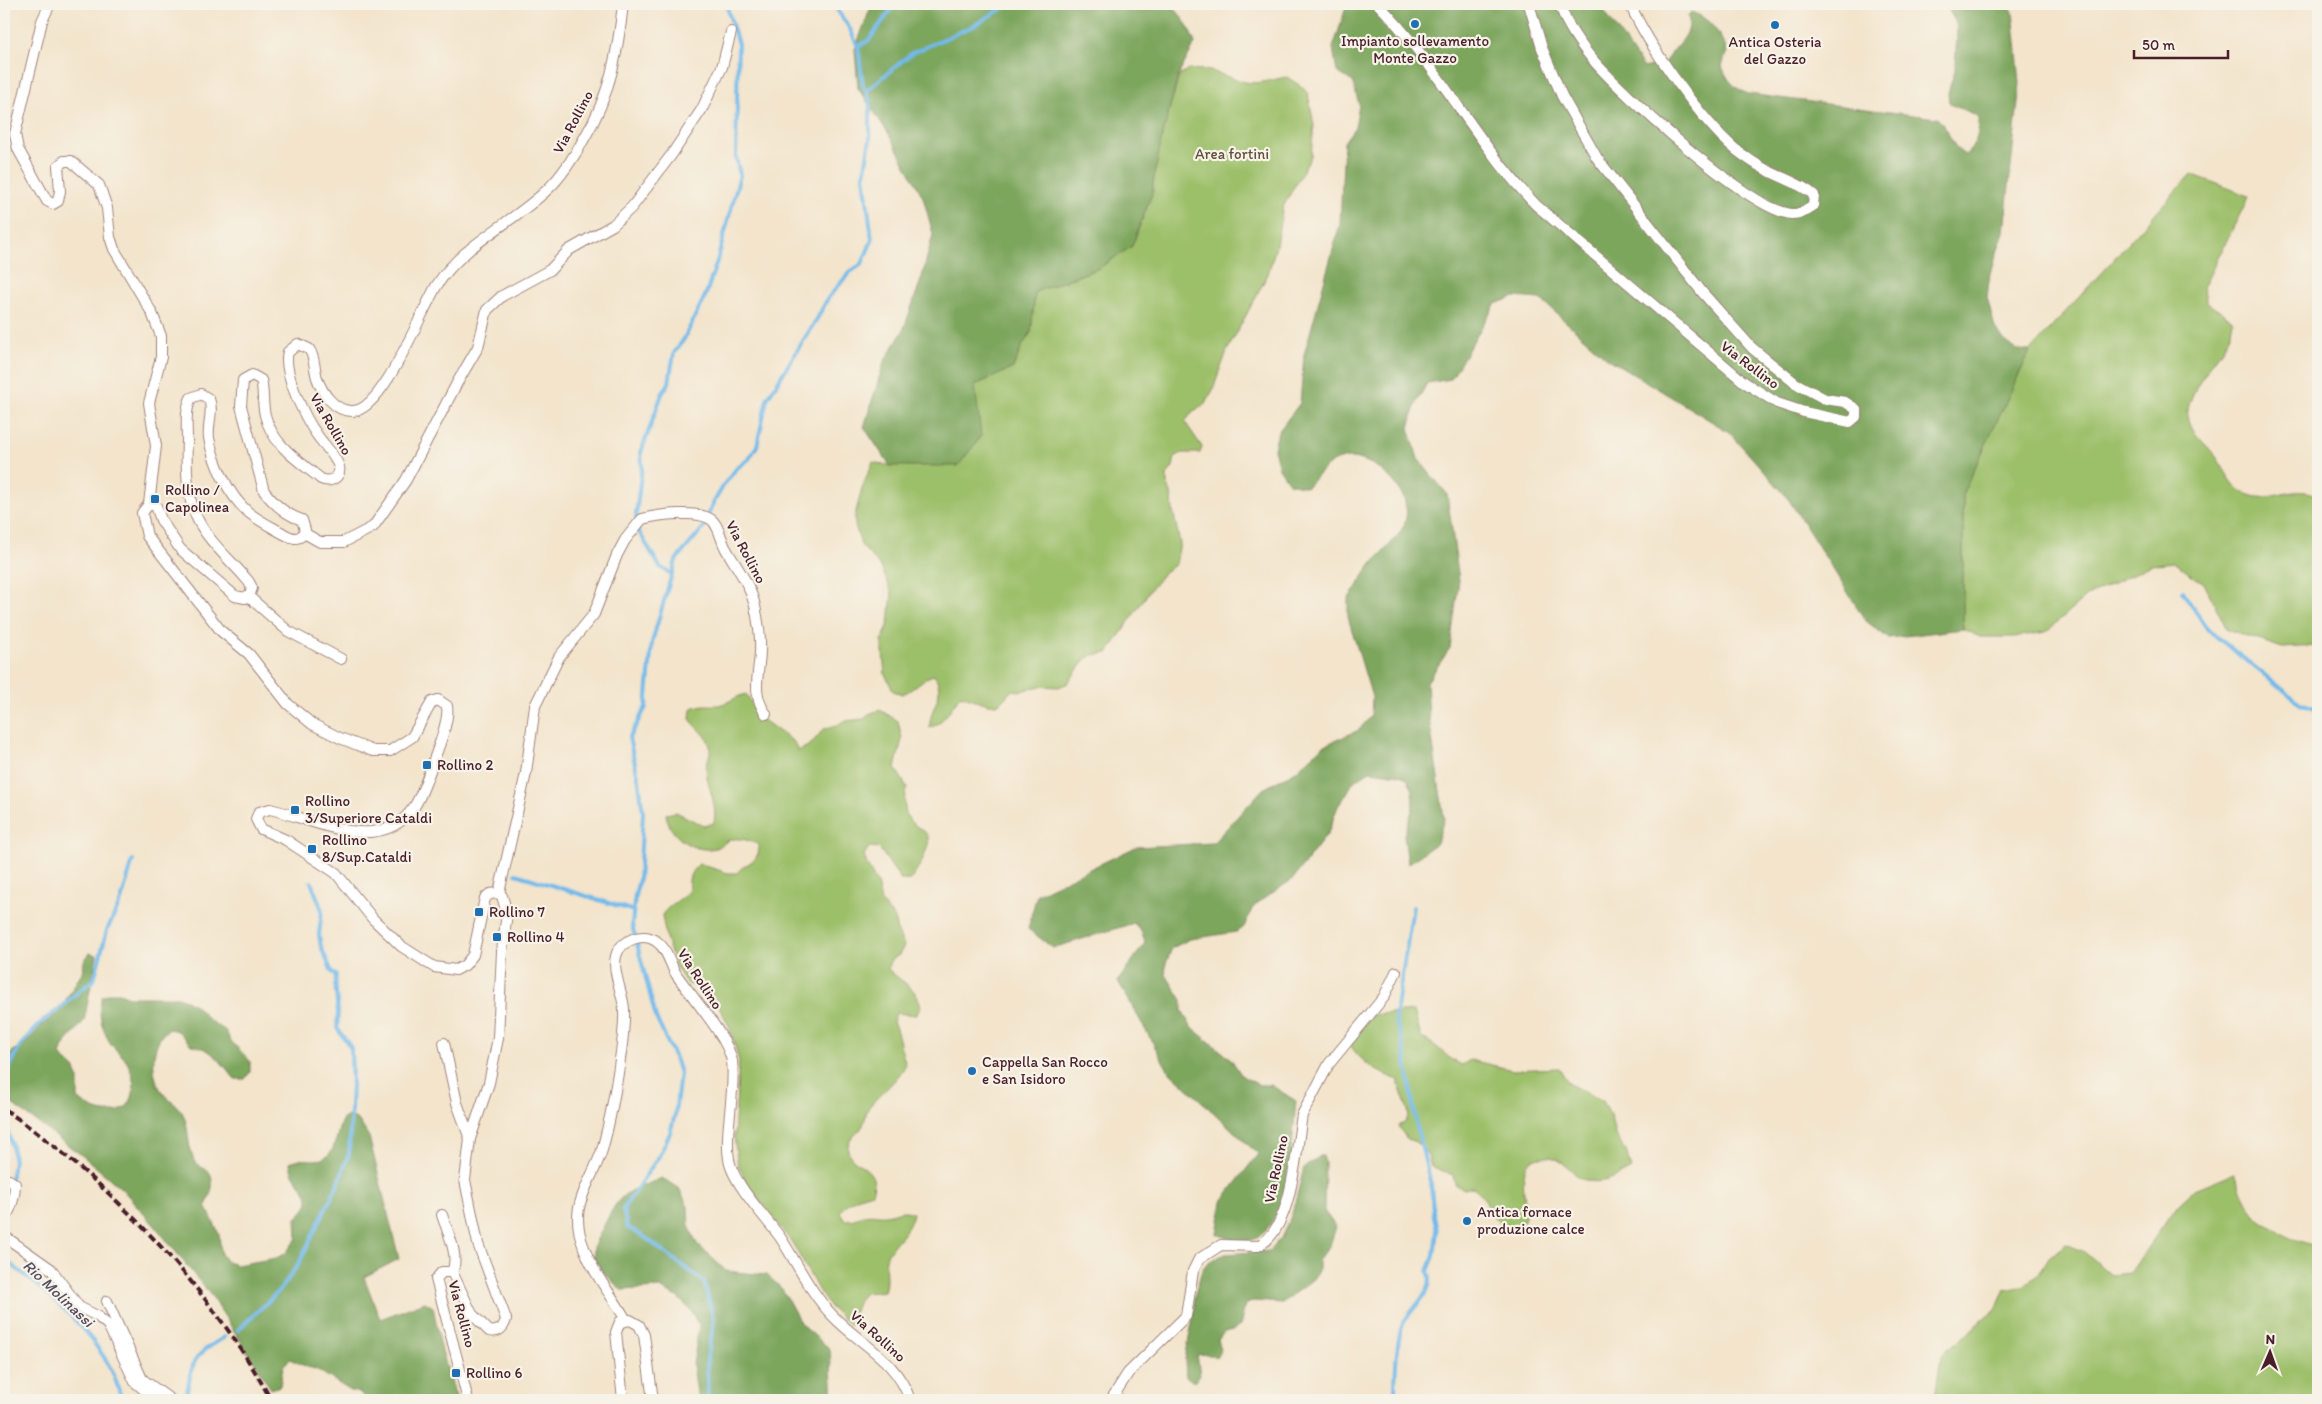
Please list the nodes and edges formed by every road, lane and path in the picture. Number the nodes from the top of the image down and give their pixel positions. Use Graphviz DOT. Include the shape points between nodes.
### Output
graph roads {
  1 [pos="623,4"];
  2 [pos="1378,4"];
  3 [pos="1529,4"];
  4 [pos="1560,4"];
  5 [pos="1630,4"];
  6 [pos="48,6"];
  7 [pos="731,32"];
  8 [pos="149,504"];
  9 [pos="304,533"];
  10 [pos="248,596"];
  11 [pos="341,659"];
  12 [pos="766,714"];
  13 [pos="499,893"];
  14 [pos="1396,972"];
  15 [pos="444,1042"];
  16 [pos="470,1138"];
  17 [pos="4,1180"];
  18 [pos="442,1215"];
  19 [pos="4,1220"];
  20 [pos="4,1236"];
  21 [pos="452,1272"];
  22 [pos="108,1301"];
  23 [pos="626,1320"];
  24 [pos="156,1400"];
  25 [pos="171,1400"];
  26 [pos="468,1400"];
  27 [pos="623,1400"];
  28 [pos="654,1400"];
  29 [pos="910,1400"];
  30 [pos="1110,1400"];
  1 -- 9 [label="street, Via Rollino" via="610,80 596,118 580,147 548,189 490,233 448,271 430,296 408,345 390,375 366,407 353,411 334,404 321,388 309,349 298,344 288,352 288,365 300,405 338,465 335,479 321,479 284,449 268,426 261,380 252,375 244,380 241,406 264,490 289,515 302,520"];
  2 -- 3 [label="street, Via Rollino" via="1407,34 1513,181 1536,205 1744,382 1777,403 1850,422 1856,417 1856,409 1852,405 1824,399 1795,383 1752,348 1702,292 1597,158 1562,96 1542,48"];
  4 -- 5 [label="street" via="1576,38 1604,72 1674,138 1751,196 1791,214 1805,212 1813,206 1814,196 1804,187 1764,169 1734,148 1705,117 1652,43"];
  6 -- 8 [label="street" via="16,122 18,149 40,192 53,204 58,201 60,191 58,166 64,161 71,161 98,185 107,208 114,249 152,313 161,336 161,358 149,403 156,446"];
  7 -- 9 [label="street" via="722,67 702,109 632,207 612,225 569,250 550,270 502,296 487,310 478,347 406,480 373,527 344,542 320,542"];
  8 -- 10 [label="street" via="156,506 180,549 235,596"];
  8 -- 13 [label="street" via="142,518 147,536 221,631 249,654 288,704 312,724 348,742 382,752 396,748 412,737 432,702 438,700 447,706 444,727 422,793 415,806 399,821 374,831 347,832 266,808 257,815 258,826 313,856 336,873 374,919 402,946 442,970 456,970 473,955 485,898"];
  9 -- 10 [label="street" via="300,538 290,537 258,520 236,499 215,460 210,443 211,402 204,395 194,396 188,405 187,444 189,489 195,515 210,538 251,584 252,591"];
  10 -- 11 [label="street" via="288,630"];
  12 -- 13 [label="street, Via Rollino" via="756,690 760,650 752,593 724,546 717,527 708,518 697,515 642,519 617,555 594,614 560,657 534,706 524,780"];
  13 -- 16 [label="street, Via Rollino" via="507,913 498,1038 488,1083"];
  14 -- 30 [label="street, Via Rollino" via="1384,997 1330,1064 1302,1114 1291,1187 1272,1235 1258,1246 1221,1246 1199,1260 1193,1271 1186,1316 1128,1372"];
  15 -- 16 [label="street" via="457,1103"];
  16 -- 21 [label="street, Via Rollino" via="465,1180 478,1244 506,1319 500,1330 489,1331 472,1314"];
  17 -- 19 [label="street" via="14,1184 15,1196"];
  18 -- 21 [label="street" via="453,1250 455,1265"];
  20 -- 24 [label="street" via="51,1269 80,1307 108,1325 135,1382"];
  21 -- 26 [label="street, Via Rollino" via="442,1272 436,1279"];
  22 -- 25 [label="street" via="142,1379"];
  23 -- 27 [label="street" via="620,1322 616,1332"];
  23 -- 28 [label="street, Via Rollino" via="636,1322 642,1330"];
  23 -- 29 [label="street, Via Rollino" via="594,1272 583,1246 579,1214 581,1196 603,1146 620,1058 624,1007 616,958 624,944 642,937 654,940 662,947 675,973 730,1054 732,1088 728,1153 736,1177 832,1316 893,1368"];
}
